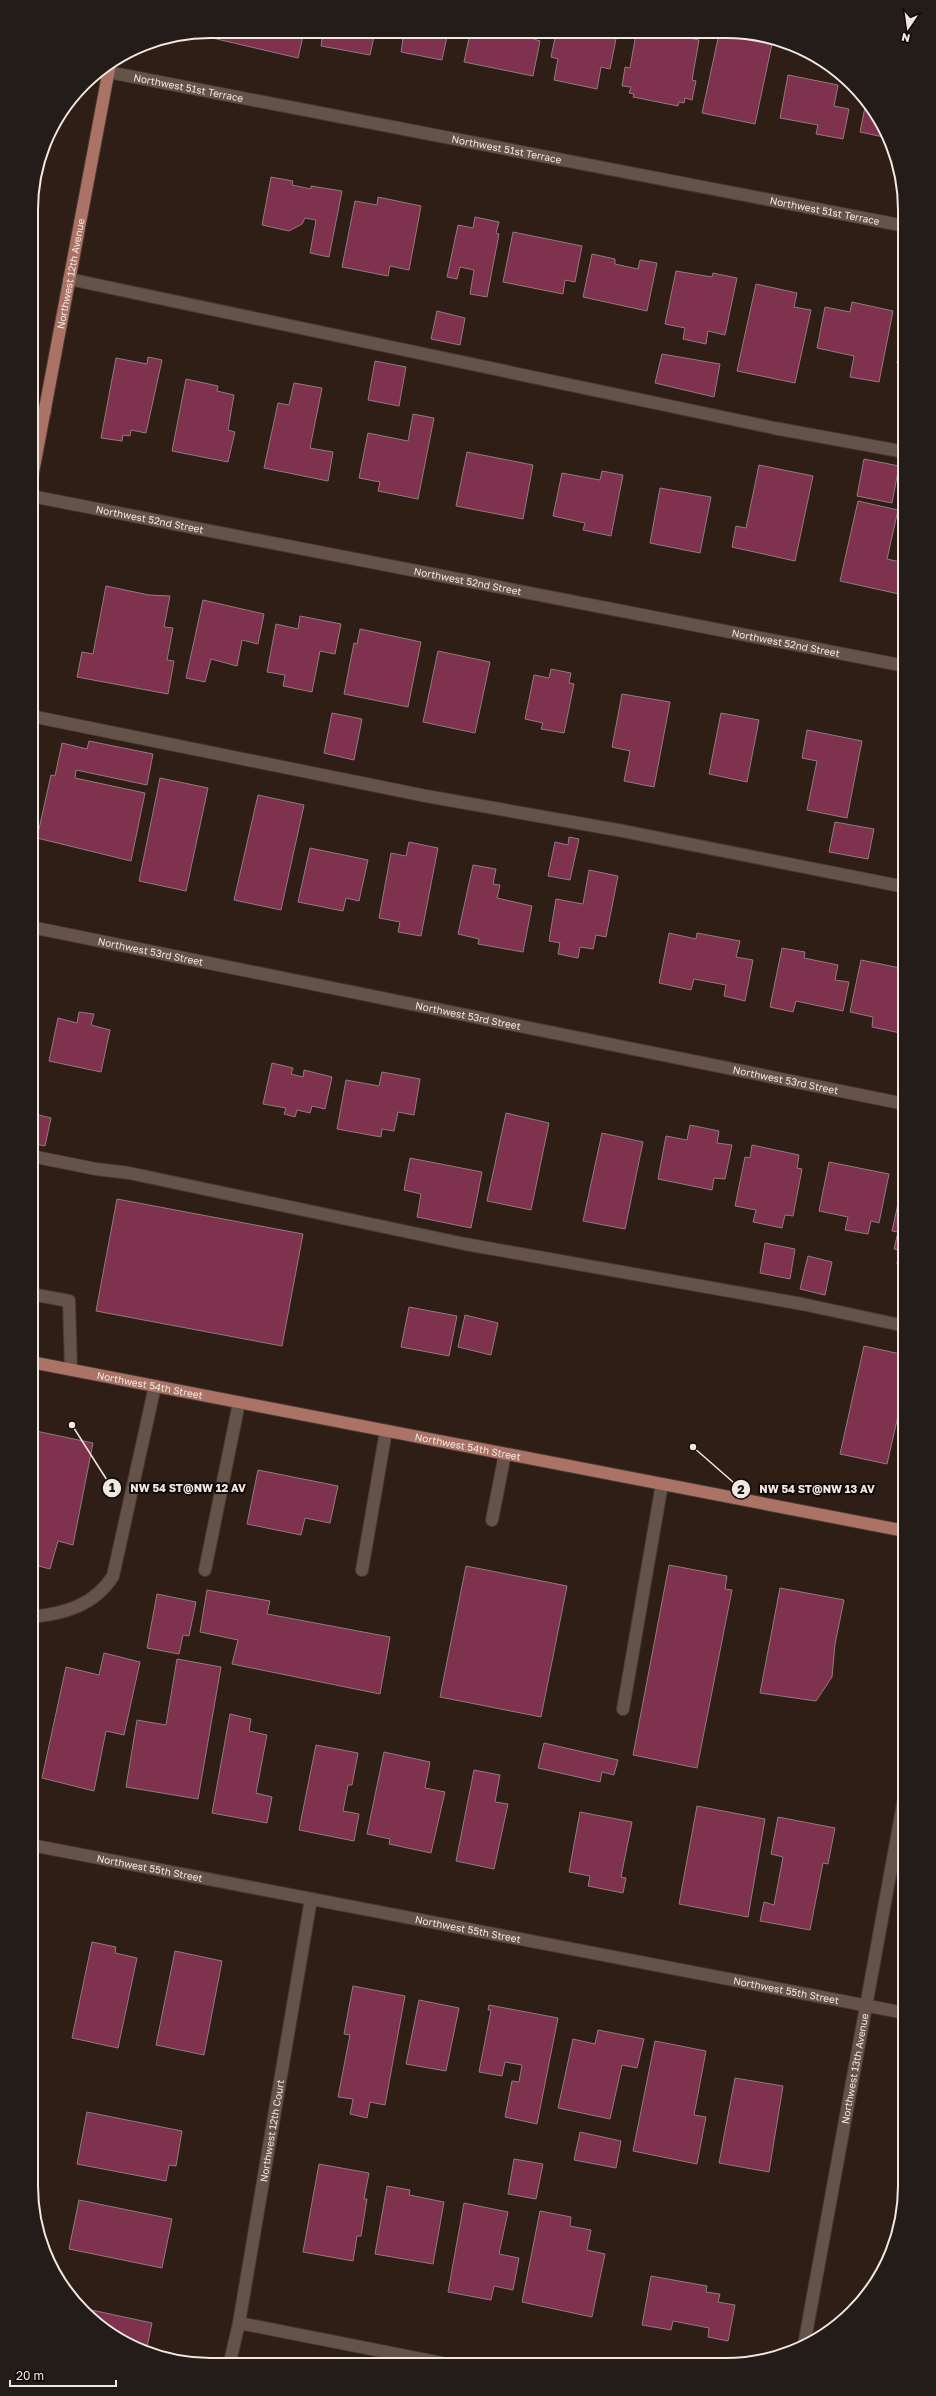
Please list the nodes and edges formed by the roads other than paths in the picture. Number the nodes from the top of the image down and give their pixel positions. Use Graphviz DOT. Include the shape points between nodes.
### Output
graph roads {
  1 [pos="112,69"];
  2 [pos="108,71"];
  3 [pos="898,225"];
  4 [pos="69,279"];
  5 [pos="38,411"];
  6 [pos="44,412"];
  7 [pos="38,445"];
  8 [pos="898,451"];
  9 [pos="38,497"];
  10 [pos="898,665"];
  11 [pos="38,717"];
  12 [pos="898,886"];
  13 [pos="38,928"];
  14 [pos="898,1103"];
  15 [pos="38,1157"];
  16 [pos="38,1295"];
  17 [pos="898,1325"];
  18 [pos="38,1363"];
  19 [pos="71,1370"];
  20 [pos="155,1386"];
  21 [pos="239,1403"];
  22 [pos="386,1431"];
  23 [pos="504,1454"];
  24 [pos="662,1484"];
  25 [pos="492,1520"];
  26 [pos="898,1530"];
  27 [pos="205,1570"];
  28 [pos="362,1570"];
  29 [pos="38,1616"];
  30 [pos="622,1709"];
  31 [pos="898,1831"];
  32 [pos="38,1846"];
  33 [pos="311,1899"];
  34 [pos="866,2005"];
  35 [pos="898,2012"];
  36 [pos="239,2323"];
  37 [pos="805,2338"];
  38 [pos="231,2358"];
  39 [pos="417,2358"];
  1 -- 3 [label="street, Northwest 51st Terrace"];
  2 -- 4 [label="main road, Northwest 12th Avenue"];
  4 -- 6 [label="main road, Northwest 12th Avenue"];
  4 -- 8 [label="street" via="766,426"];
  5 -- 6 [label="street"];
  6 -- 7 [label="main road, Northwest 12th Avenue"];
  9 -- 10 [label="street, Northwest 52nd Street"];
  11 -- 12 [label="street" via="426,796 623,831"];
  13 -- 14 [label="street, Northwest 53rd Street"];
  15 -- 17 [label="street" via="129,1173 466,1244 802,1304"];
  16 -- 19 [label="street" via="68,1301"];
  18 -- 19 [label="main road, Northwest 54th Street"];
  19 -- 20 [label="main road, Northwest 54th Street"];
  20 -- 21 [label="main road, Northwest 54th Street"];
  20 -- 29 [label="street" via="113,1576 106,1587 86,1604 59,1613"];
  21 -- 22 [label="main road, Northwest 54th Street"];
  21 -- 27 [label="street"];
  22 -- 23 [label="main road, Northwest 54th Street"];
  22 -- 28 [label="street"];
  23 -- 24 [label="main road, Northwest 54th Street"];
  23 -- 25 [label="street"];
  24 -- 26 [label="main road, Northwest 54th Street"];
  24 -- 30 [label="street"];
  31 -- 34 [label="street, Northwest 13th Avenue"];
  32 -- 33 [label="street, Northwest 55th Street"];
  33 -- 34 [label="street, Northwest 55th Street"];
  33 -- 36 [label="street, Northwest 12th Court"];
  34 -- 35 [label="street, Northwest 55th Street"];
  34 -- 37 [label="street, Northwest 13th Avenue"];
  36 -- 38 [label="street, Northwest 12th Court"];
  36 -- 39 [label="street"];
}
